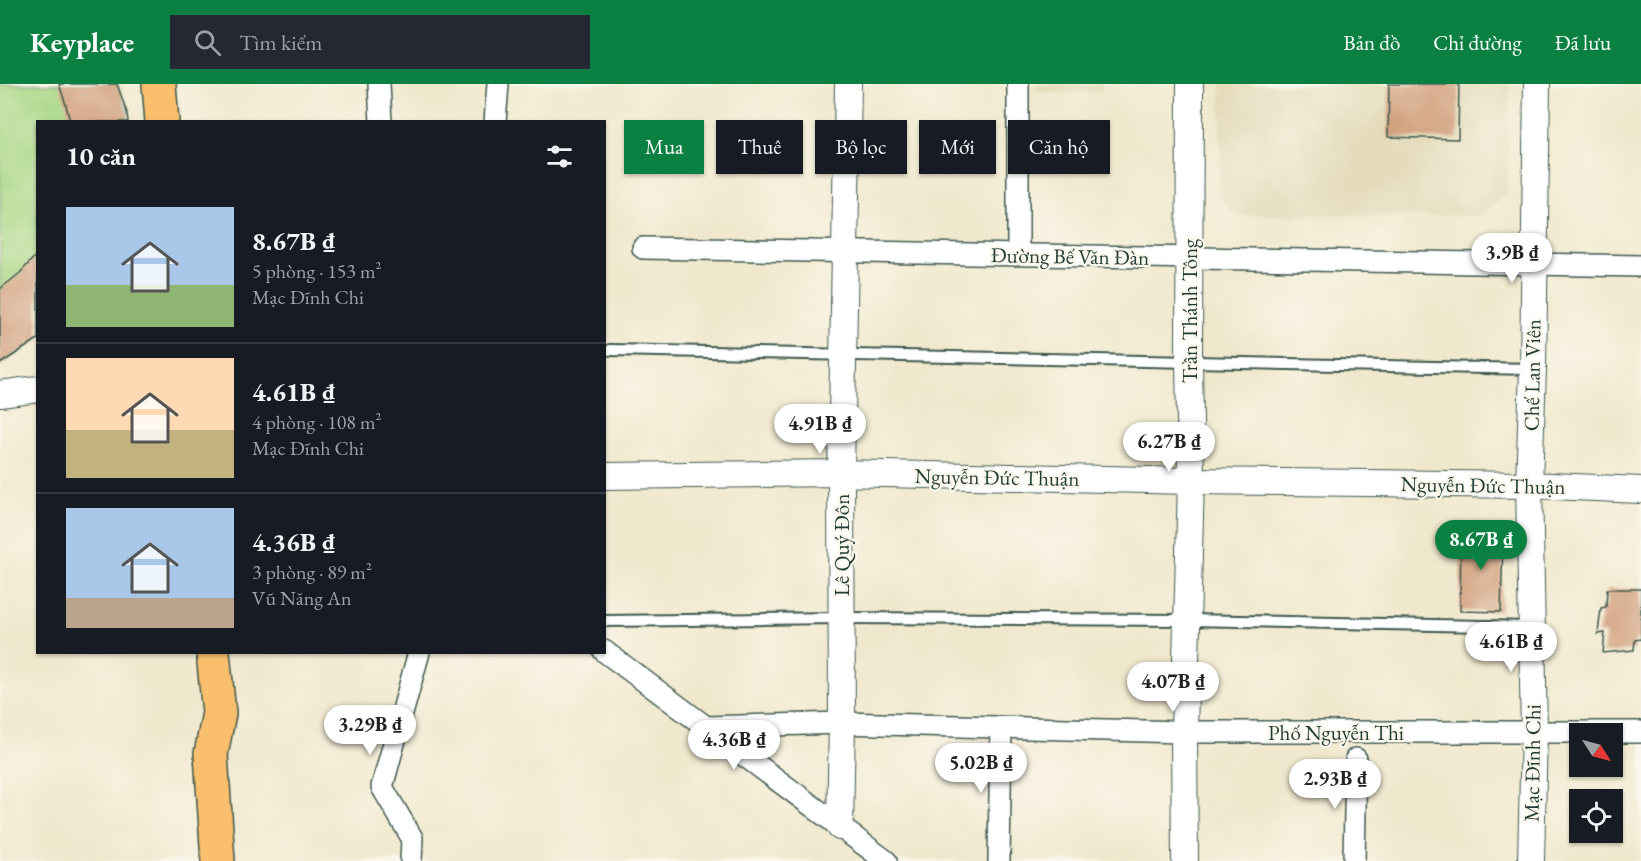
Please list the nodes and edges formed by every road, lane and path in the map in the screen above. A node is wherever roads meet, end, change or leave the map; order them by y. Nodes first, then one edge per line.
1 (159, 84) edge
2 (379, 84) edge
3 (498, 84) edge
4 (848, 84) edge
5 (1018, 84) edge
6 (1190, 84) edge
7 (1537, 84) edge
8 (162, 120) edge
9 (381, 120) edge
10 (495, 120) edge
11 (643, 248) dead end
12 (846, 252) junction
13 (1018, 255) junction
14 (1189, 258) junction
15 (1534, 264) junction
16 (1641, 266) edge
17 (610, 350) dead end
18 (843, 354) junction
19 (1189, 362) junction
20 (1533, 369) junction
21 (36, 389) edge
22 (0, 394) edge
23 (841, 473) junction
24 (606, 476) edge
25 (1191, 481) junction
26 (1529, 485) junction
27 (1641, 490) edge
28 (841, 618) junction
29 (1187, 620) junction
30 (606, 621) edge
31 (1532, 627) junction
32 (606, 652) edge
33 (213, 654) edge
34 (418, 654) edge
35 (219, 713) junction
36 (842, 723) junction
37 (706, 727) junction
38 (1001, 727) junction
39 (1184, 732) junction
40 (1534, 732) junction
41 (1641, 732) edge
42 (1356, 759) dead end
43 (840, 827) junction
44 (219, 861) edge
45 (241, 861) edge
46 (411, 861) edge
47 (886, 861) edge
48 (999, 861) edge
49 (1185, 861) edge
50 (1354, 861) edge
51 (1531, 861) edge

1 - 8 main road
2 - 9 street
3 - 10 street
4 - 12 street, Lê Quý Đôn
5 - 13 street
6 - 14 street, Trần Thánh Tông
7 - 15 street, Chế Lan Viên
11 - 12 street, Đường Bế Văn Đàn
12 - 13 street, Đường Bế Văn Đàn
12 - 18 street, Lê Quý Đôn
13 - 14 street, Đường Bế Văn Đàn
14 - 15 street, Đường Bế Văn Đàn
14 - 19 street, Trần Thánh Tông
15 - 16 street, Đường Bế Văn Đàn
15 - 20 street, Chế Lan Viên
17 - 18 lane
18 - 19 lane
18 - 23 street, Lê Quý Đôn
19 - 20 lane
19 - 25 street, Trần Thánh Tông
20 - 26 street, Chế Lan Viên
21 - 22 street
23 - 24 street, Nguyễn Đức Thuận
23 - 25 street, Nguyễn Đức Thuận
23 - 28 street, Lê Quý Đôn
25 - 26 street, Nguyễn Đức Thuận
25 - 29 street, Trần Thánh Tông
26 - 27 street, Nguyễn Đức Thuận
26 - 31 street, Mạc Đĩnh Chi
28 - 29 lane
28 - 30 lane
28 - 36 street, Lê Quý Đôn
29 - 31 lane
29 - 39 street, Trần Thánh Tông
31 - 40 street, Mạc Đĩnh Chi
32 - 37 street
33 - 35 main road
34 - 46 street
35 - 44 main road
35 - 45 main road
36 - 37 street, Phố Nguyễn Thi
36 - 38 street, Phố Nguyễn Thi
36 - 43 street, Lê Quý Đôn
37 - 43 street
38 - 39 street, Phố Nguyễn Thi
38 - 48 street
39 - 40 street, Phố Nguyễn Thi
39 - 49 street, Trần Thánh Tông
40 - 41 street, Phố Nguyễn Thi
40 - 51 street, Mạc Đĩnh Chi
42 - 50 street
43 - 47 street

